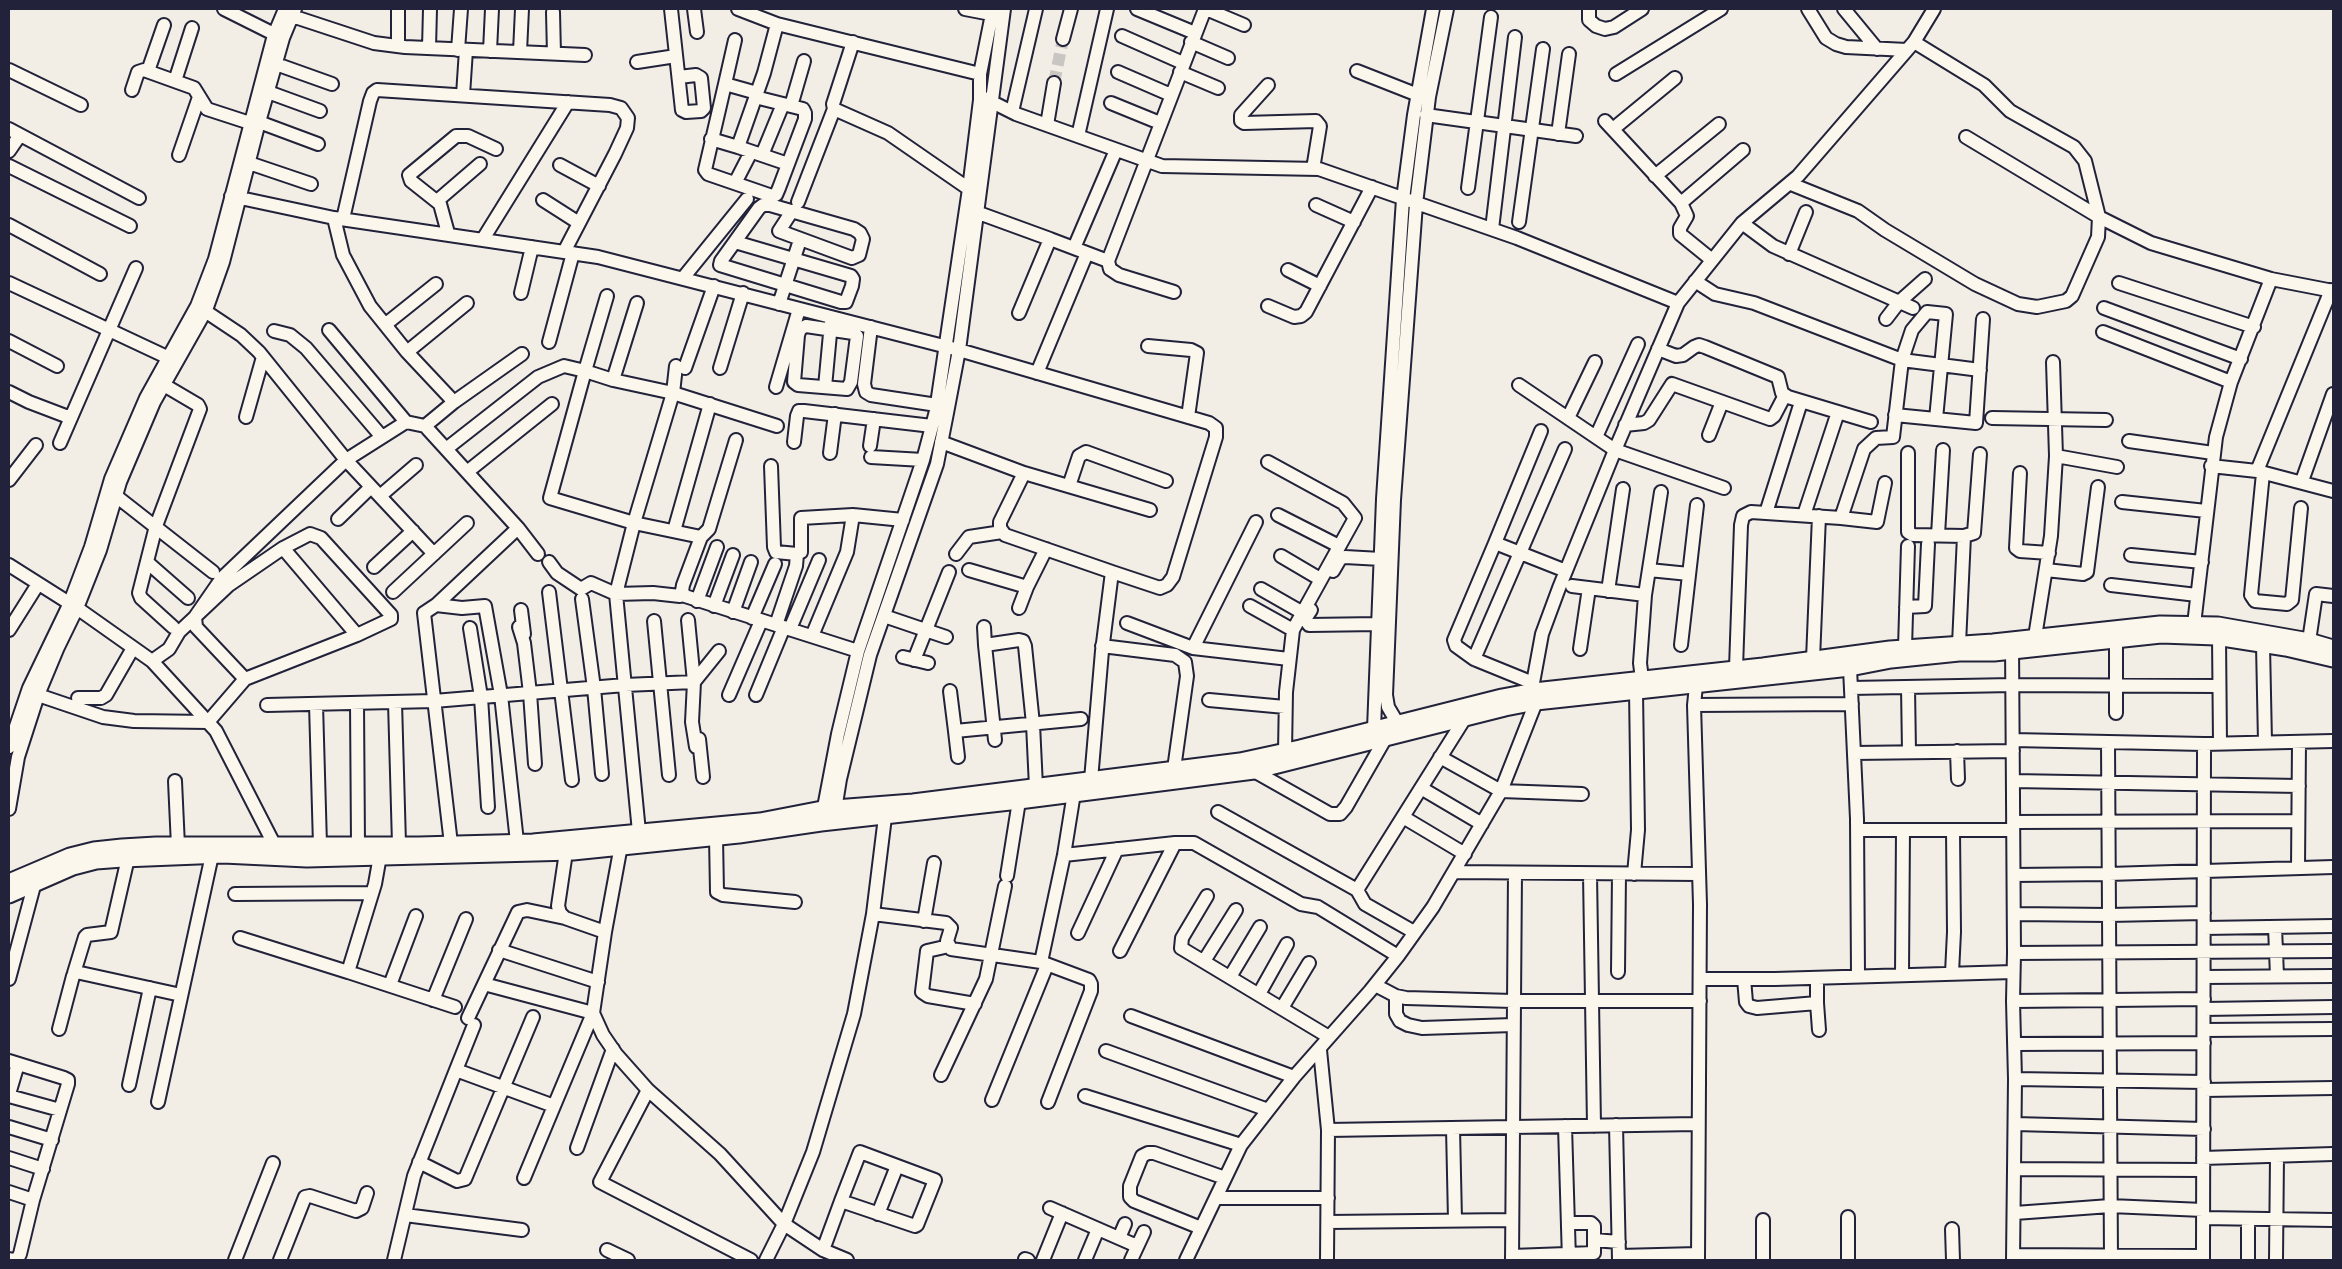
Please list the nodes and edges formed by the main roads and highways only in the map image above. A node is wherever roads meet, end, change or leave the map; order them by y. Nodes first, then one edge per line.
1 (2193, 630) junction
2 (2012, 645) junction
3 (2333, 648) edge
4 (2333, 660) edge
5 (1697, 678) junction
6 (1534, 692) junction
7 (1379, 734) junction
8 (828, 815) junction
9 (622, 840) junction
10 (9, 882) edge
11 (9, 895) edge

1 - 2 main road
1 - 2 main road
1 - 3 main road
1 - 4 main road
2 - 5 main road
2 - 5 main road
5 - 6 main road
6 - 7 main road
6 - 7 main road
7 - 8 main road
7 - 8 main road
8 - 9 main road
8 - 9 main road
9 - 10 main road
9 - 11 main road

